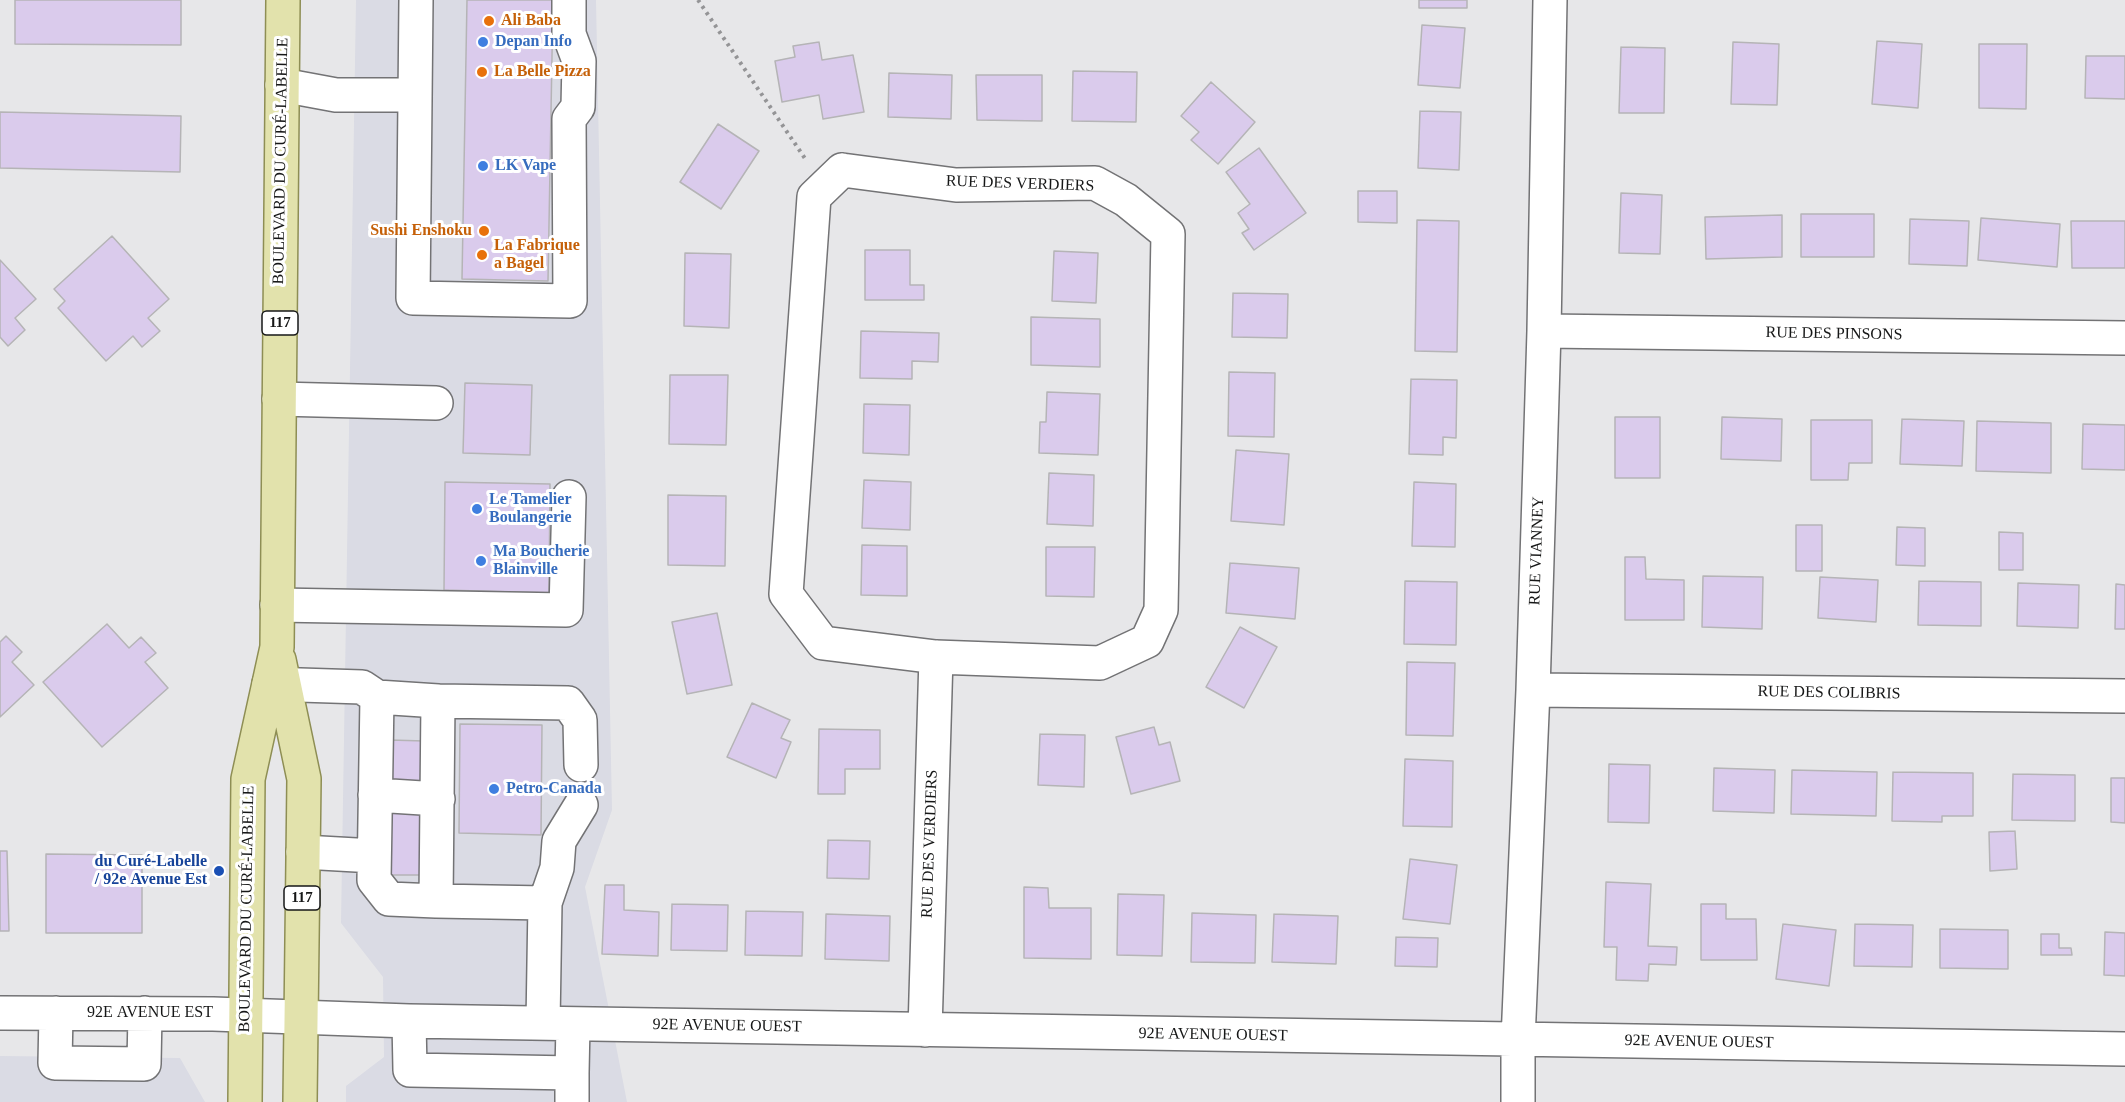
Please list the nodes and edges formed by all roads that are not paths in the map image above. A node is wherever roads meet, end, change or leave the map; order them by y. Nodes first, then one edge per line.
1 (283, 0) edge
2 (416, 0) edge
3 (569, 0) edge
4 (1550, 0) edge
5 (282, 85) junction
6 (415, 95) junction
7 (1544, 331) junction
8 (2125, 338) edge
9 (279, 399) junction
10 (436, 403) dead end
11 (569, 497) dead end
12 (277, 605) junction
13 (936, 657) junction
14 (276, 685) junction
15 (1533, 690) junction
16 (2125, 696) edge
17 (377, 698) junction
18 (438, 701) junction
19 (580, 765) dead end
20 (375, 795) junction
21 (438, 799) junction
22 (581, 805) dead end
23 (303, 852) junction
24 (374, 856) junction
25 (436, 901) junction
26 (545, 903) junction
27 (0, 1013) edge
28 (56, 1013) junction
29 (145, 1013) junction
30 (245, 1015) junction
31 (300, 1017) junction
32 (409, 1021) junction
33 (558, 1023) junction
34 (925, 1030) junction
35 (1518, 1040) junction
36 (2125, 1049) edge
37 (572, 1088) edge
38 (245, 1102) edge
39 (300, 1102) edge
40 (1518, 1102) edge

1 - 5 main road, BOULEVARD DU CURÉ-LABELLE / 117
2 - 6 street
3 - 6 street
4 - 7 street, RUE VIANNEY
5 - 6 street
5 - 9 main road, BOULEVARD DU CURÉ-LABELLE / 117
7 - 8 street, RUE DES PINSONS
7 - 15 street, RUE VIANNEY
9 - 10 street
9 - 12 main road, BOULEVARD DU CURÉ-LABELLE / 117
11 - 12 street
12 - 14 main road, BOULEVARD DU CURÉ-LABELLE / 117
13 - 13 street, RUE DES VERDIERS
13 - 34 street, RUE DES VERDIERS
14 - 17 street
14 - 23 main road, BOULEVARD DU CURÉ-LABELLE / 117
14 - 30 main road, BOULEVARD DU CURÉ-LABELLE / 117
15 - 16 street, RUE DES COLIBRIS
15 - 35 street, RUE VIANNEY
17 - 18 street
17 - 20 street
18 - 19 street
18 - 21 street
20 - 21 street
20 - 24 street
21 - 25 street
22 - 26 street
23 - 24 street
23 - 31 main road, BOULEVARD DU CURÉ-LABELLE / 117
24 - 25 street
25 - 26 street
26 - 33 street
27 - 28 street, 92E AVENUE EST
28 - 29 street, 92E AVENUE EST
28 - 29 street
29 - 30 street, 92E AVENUE EST
30 - 31 street, 92E AVENUE EST
30 - 38 main road, BOULEVARD DU CURÉ-LABELLE / 117
31 - 32 street, 92E AVENUE OUEST
31 - 39 main road, BOULEVARD DU CURÉ-LABELLE / 117
32 - 33 street, 92E AVENUE OUEST
32 - 37 street
33 - 34 street, 92E AVENUE OUEST
33 - 37 street
34 - 35 street, 92E AVENUE OUEST
35 - 36 street, 92E AVENUE OUEST
35 - 40 street, RUE VIANNEY

